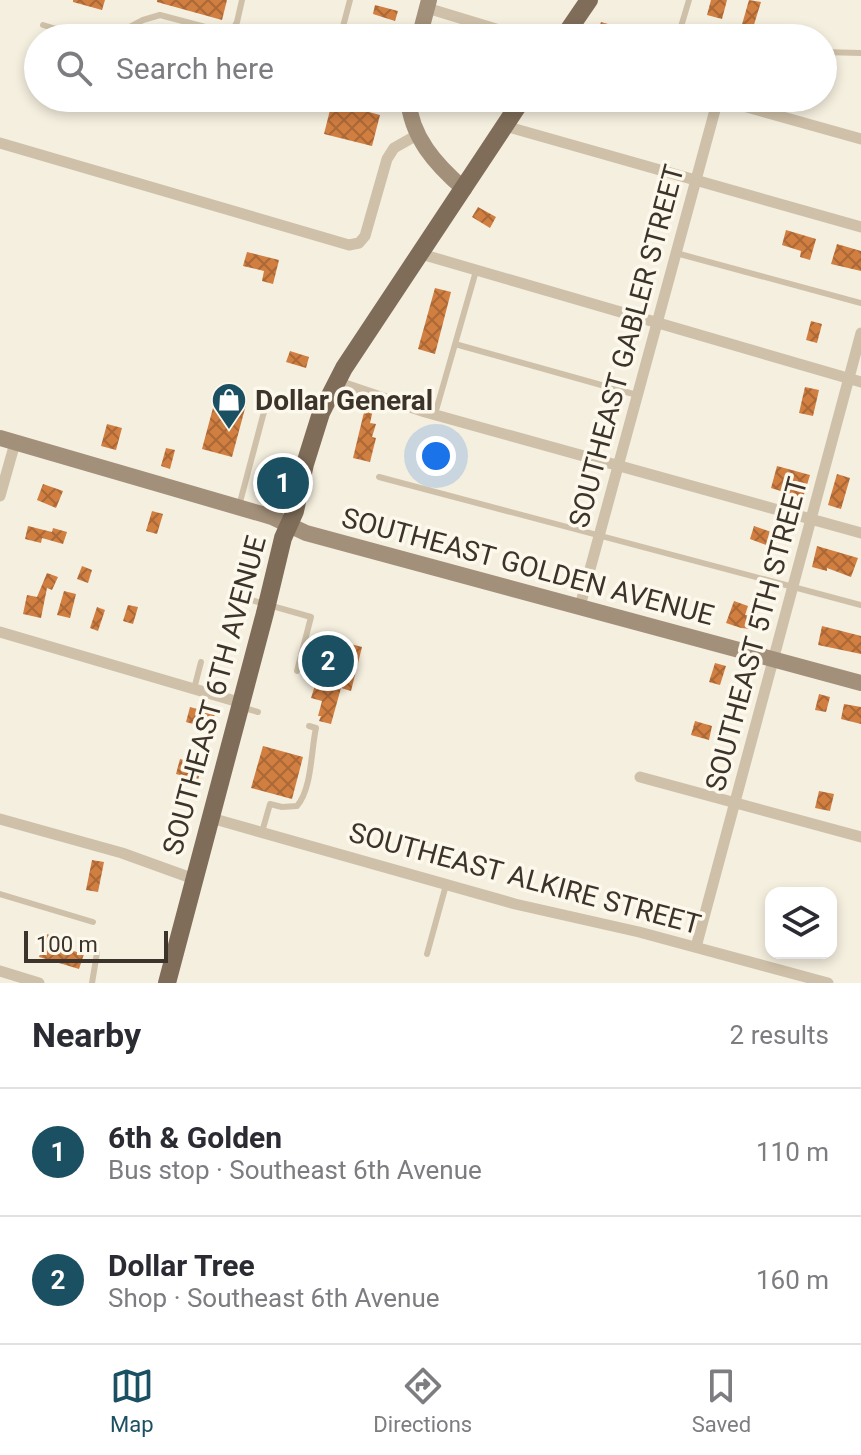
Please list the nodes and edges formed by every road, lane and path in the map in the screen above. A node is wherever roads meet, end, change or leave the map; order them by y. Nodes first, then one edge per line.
1 (242, 0) edge
2 (350, 0) edge
3 (589, 0) edge
4 (689, 0) edge
5 (428, 4) edge
6 (135, 24) edge
7 (194, 24) edge
8 (236, 24) edge
9 (344, 24) edge
10 (423, 24) edge
11 (486, 24) edge
12 (573, 24) edge
13 (682, 24) edge
14 (837, 52) edge
15 (861, 53) edge
16 (411, 112) edge
17 (514, 112) edge
18 (713, 112) edge
19 (766, 112) edge
20 (505, 126) junction
21 (417, 135) junction
22 (861, 139) edge
23 (0, 143) edge
24 (695, 180) junction
25 (464, 189) junction
26 (861, 227) edge
27 (676, 253) junction
28 (421, 254) junction
29 (476, 271) junction
30 (861, 303) edge
31 (657, 324) junction
32 (861, 333) edge
33 (455, 344) junction
34 (855, 380) edge
35 (336, 382) junction
36 (637, 395) junction
37 (265, 408) dead end
38 (435, 415) junction
39 (8, 440) edge
40 (617, 465) junction
41 (379, 477) dead end
42 (0, 496) edge
43 (239, 506) junction
44 (811, 519) junction
45 (289, 524) junction
46 (861, 533) edge
47 (599, 537) junction
48 (792, 586) junction
49 (237, 596) dead end
50 (267, 605) junction
51 (861, 605) edge
52 (580, 606) junction
53 (0, 632) edge
54 (774, 659) junction
55 (201, 662) dead end
56 (297, 671) dead end
57 (861, 683) edge
58 (193, 690) junction
59 (247, 707) junction
60 (309, 726) dead end
61 (640, 777) dead end
62 (736, 802) junction
63 (211, 818) junction
64 (0, 819) edge
65 (262, 832) junction
66 (861, 837) edge
67 (194, 879) junction
68 (446, 885) junction
69 (0, 894) edge
70 (93, 922) dead end
71 (696, 947) junction
72 (97, 953) dead end
73 (427, 954) dead end
74 (0, 971) edge
75 (39, 983) edge
76 (92, 983) edge
77 (167, 983) edge
78 (828, 983) edge

1 - 8 lane
2 - 9 lane
3 - 12 main road
4 - 13 lane
5 - 10 street
5 - 11 street
6 - 7 lane
14 - 15 lane
16 - 21 street
17 - 20 main road, SOUTHEAST 6TH AVENUE
18 - 24 street, SOUTHEAST GABLER STREET
19 - 22 street
20 - 24 street
20 - 25 main road, SOUTHEAST 6TH AVENUE
21 - 23 street
21 - 25 street
24 - 26 street
24 - 27 street, SOUTHEAST GABLER STREET
25 - 28 main road, SOUTHEAST 6TH AVENUE
27 - 30 lane
27 - 31 street, SOUTHEAST GABLER STREET
28 - 29 street
28 - 35 main road, SOUTHEAST 6TH AVENUE
29 - 31 street
29 - 33 lane
31 - 34 street
31 - 36 street, SOUTHEAST GABLER STREET
32 - 34 street, SOUTHEAST 5TH STREET
33 - 36 lane
33 - 38 lane
34 - 44 street, SOUTHEAST 5TH STREET
35 - 38 street
35 - 45 main road, SOUTHEAST 6TH AVENUE
36 - 40 street, SOUTHEAST GABLER STREET
37 - 43 lane
38 - 40 street
39 - 42 street
39 - 43 street, SOUTHEAST GOLDEN AVENUE
40 - 44 street
40 - 47 street, SOUTHEAST GABLER STREET
41 - 47 lane
43 - 45 street, SOUTHEAST GOLDEN AVENUE
44 - 46 street
44 - 48 street, SOUTHEAST 5TH STREET
45 - 50 main road, SOUTHEAST 6TH AVENUE
45 - 52 street, SOUTHEAST GOLDEN AVENUE
47 - 48 lane
47 - 52 street, SOUTHEAST GABLER STREET
48 - 51 lane
48 - 54 street, SOUTHEAST 5TH STREET
49 - 50 lane
50 - 56 lane
50 - 59 main road, SOUTHEAST 6TH AVENUE
52 - 54 street, SOUTHEAST GOLDEN AVENUE
53 - 58 street
54 - 57 street, SOUTHEAST GOLDEN AVENUE
54 - 62 street, SOUTHEAST 5TH STREET
55 - 58 lane
58 - 59 street
59 - 63 main road, SOUTHEAST 6TH AVENUE
60 - 65 lane
61 - 62 street
62 - 66 street
62 - 71 street, SOUTHEAST 5TH STREET
63 - 65 street, SOUTHEAST ALKIRE STREET
63 - 67 main road, SOUTHEAST 6TH AVENUE
64 - 67 street
65 - 68 street, SOUTHEAST ALKIRE STREET
67 - 77 main road, SOUTHEAST 6TH AVENUE
68 - 71 street, SOUTHEAST ALKIRE STREET
68 - 73 lane
69 - 70 lane
71 - 78 street, SOUTHEAST ALKIRE STREET
72 - 76 lane
74 - 75 street

